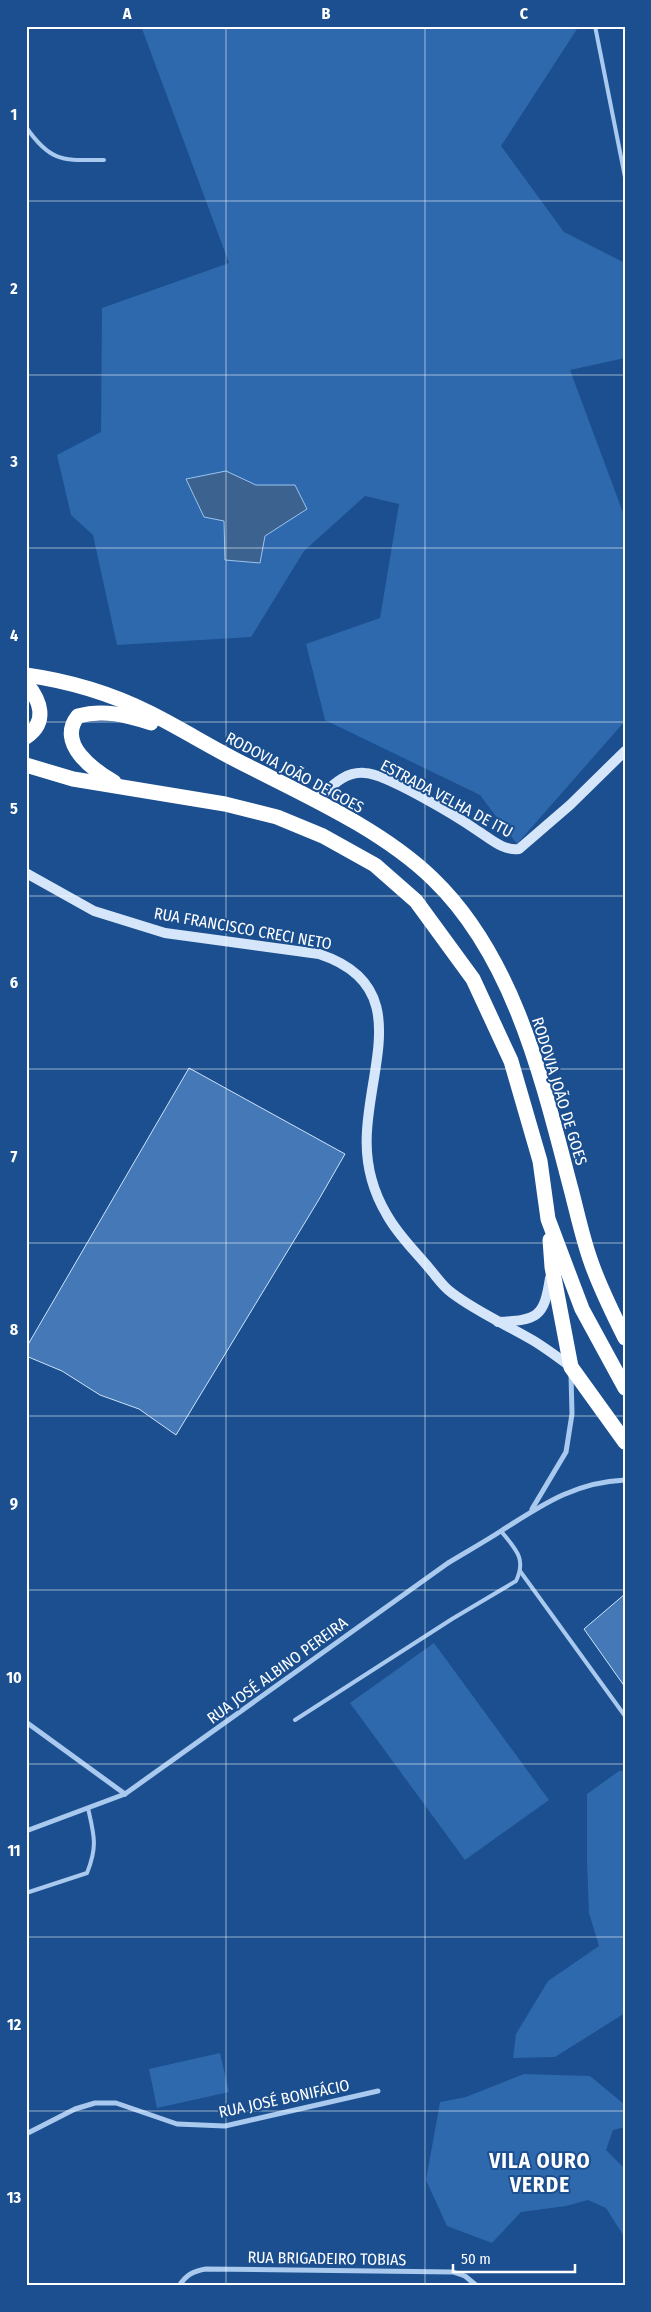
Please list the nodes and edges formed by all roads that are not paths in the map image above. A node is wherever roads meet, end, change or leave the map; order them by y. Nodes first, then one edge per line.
1 (595, 26) edge
2 (26, 127) edge
3 (104, 160) dead end
4 (625, 177) edge
5 (26, 675) edge
6 (26, 683) edge
7 (186, 734) junction
8 (26, 737) edge
9 (625, 751) edge
10 (26, 765) edge
11 (122, 787) junction
12 (316, 800) junction
13 (26, 873) edge
14 (548, 1219) junction
15 (552, 1267) junction
16 (498, 1322) junction
17 (625, 1338) edge
18 (571, 1367) junction
19 (625, 1388) edge
20 (625, 1442) edge
21 (625, 1480) edge
22 (532, 1510) junction
23 (501, 1531) junction
24 (520, 1571) junction
25 (625, 1716) edge
26 (295, 1720) dead end
27 (26, 1722) edge
28 (125, 1794) junction
29 (88, 1808) junction
30 (26, 1831) edge
31 (26, 1893) edge
32 (378, 2090) dead end
33 (26, 2134) edge
34 (179, 2286) edge
35 (477, 2286) edge

1 - 4 lane
2 - 3 lane
5 - 7 highway, RODOVIA JOÃO DE GOES
6 - 8 highway
7 - 11 highway
7 - 12 highway, RODOVIA JOÃO DE GOES
9 - 12 main road, ESTRADA VELHA DE ITU
10 - 11 highway
11 - 14 highway
12 - 17 highway, RODOVIA JOÃO DE GOES
13 - 16 main road, RUA FRANCISCO CRECI NETO
14 - 15 highway
14 - 19 highway
15 - 16 main road
15 - 18 highway
16 - 18 main road, RUA FRANCISCO CRECI NETO
18 - 20 highway
18 - 22 street, RUA JOSÉ ALBINO PEREIRA
21 - 22 street, RUA JOSÉ ALBINO PEREIRA
22 - 23 street, RUA JOSÉ ALBINO PEREIRA
23 - 24 lane
23 - 28 street, RUA JOSÉ ALBINO PEREIRA
24 - 25 lane
24 - 26 lane
27 - 28 street
28 - 29 street, RUA JOSÉ ALBINO PEREIRA
29 - 30 street, RUA JOSÉ ALBINO PEREIRA
29 - 31 lane
32 - 33 street, RUA JOSÉ BONIFÁCIO
34 - 35 street, RUA BRIGADEIRO TOBIAS

